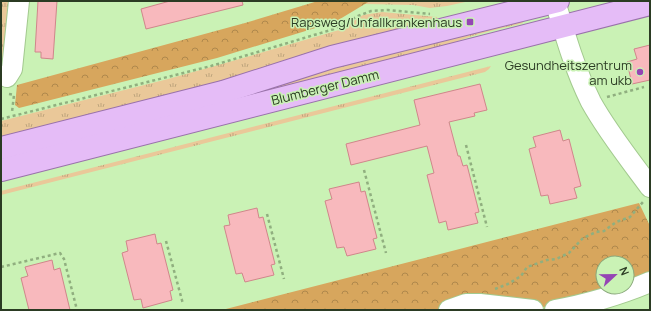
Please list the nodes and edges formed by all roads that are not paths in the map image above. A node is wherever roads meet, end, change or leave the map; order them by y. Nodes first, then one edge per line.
1 (19, 1) edge
2 (556, 1) edge
3 (650, 4) edge
4 (563, 26) junction
5 (7, 77) dead end
6 (1, 148) edge
7 (1, 170) edge
8 (646, 195) edge
9 (650, 282) edge
10 (449, 310) edge
11 (533, 310) edge
12 (555, 310) edge

1 - 5 street
2 - 4 street
2 - 6 main road, Blumberger Damm
3 - 4 main road, Blumberger Damm
4 - 7 main road, Blumberger Damm
4 - 8 street
9 - 12 street
10 - 11 street

